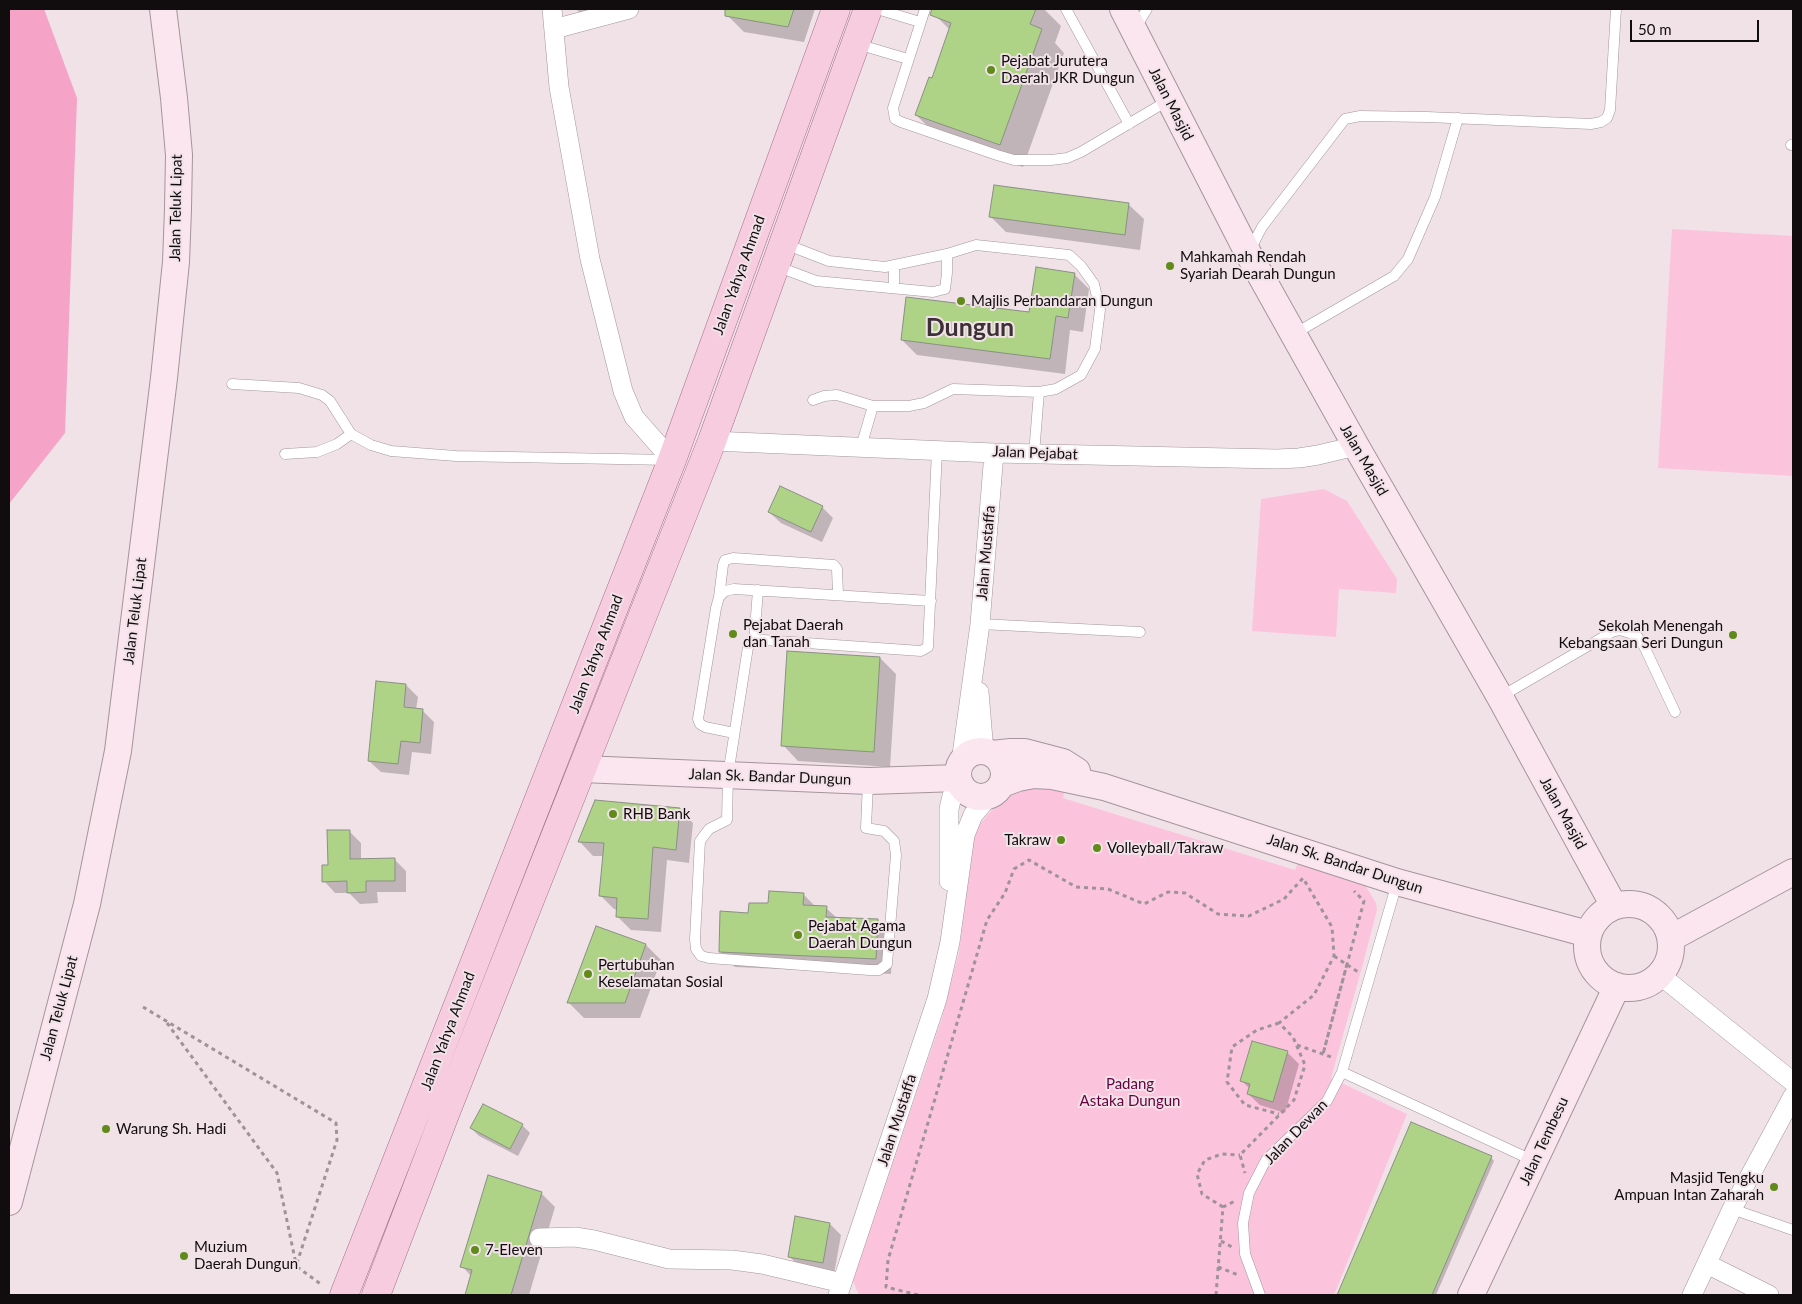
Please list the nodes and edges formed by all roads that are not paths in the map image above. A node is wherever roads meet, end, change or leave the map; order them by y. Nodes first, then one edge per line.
1 (164, 9) edge
2 (552, 9) edge
3 (629, 9) edge
4 (836, 9) edge
5 (868, 9) edge
6 (877, 9) edge
7 (924, 9) edge
8 (1066, 9) edge
9 (1616, 9) edge
10 (1135, 16) edge
11 (920, 22) junction
12 (554, 29) junction
13 (856, 44) junction
14 (908, 60) junction
15 (1169, 100) junction
16 (1458, 118) junction
17 (1129, 124) junction
18 (1248, 253) junction
19 (947, 254) junction
20 (780, 255) junction
21 (894, 265) junction
22 (894, 288) junction
23 (1294, 334) junction
24 (232, 384) dead end
25 (1039, 392) junction
26 (813, 400) dead end
27 (873, 406) junction
28 (351, 434) junction
29 (712, 441) junction
30 (1356, 446) junction
31 (861, 447) junction
32 (937, 450) junction
33 (994, 452) junction
34 (285, 454) dead end
35 (1034, 454) junction
36 (672, 460) junction
37 (758, 590) junction
38 (838, 594) junction
39 (719, 597) junction
40 (931, 601) junction
41 (980, 624) junction
42 (1140, 632) dead end
43 (754, 642) junction
44 (1500, 697) junction
45 (1674, 712) dead end
46 (734, 733) junction
47 (971, 766) junction
48 (582, 769) junction
49 (728, 775) junction
50 (868, 781) junction
51 (1104, 787) junction
52 (996, 790) junction
53 (1793, 872) edge
54 (1398, 882) junction
55 (1614, 906) junction
56 (1588, 934) junction
57 (1671, 938) junction
58 (950, 942) junction
59 (1660, 975) junction
60 (1617, 986) junction
61 (1342, 1072) junction
62 (1793, 1082) edge
63 (1793, 1096) edge
64 (1535, 1161) junction
65 (9, 1202) edge
66 (1732, 1209) junction
67 (1793, 1230) edge
68 (539, 1238) dead end
69 (1707, 1264) junction
70 (383, 1287) edge
71 (840, 1289) edge
72 (333, 1290) edge
73 (1260, 1295) edge
74 (1472, 1295) edge
75 (1692, 1295) edge
76 (1769, 1295) edge

1 - 65 street, Jalan Teluk Lipat
2 - 12 street
3 - 12 street
4 - 36 main road, Jalan Yahya Ahmad
5 - 13 main road, Jalan Yahya Ahmad
6 - 11 lane
7 - 11 lane
8 - 17 lane
9 - 16 lane
10 - 15 street, Jalan Masjid
11 - 14 lane
12 - 36 street
13 - 14 lane
13 - 20 main road, Jalan Yahya Ahmad
14 - 17 lane
15 - 17 lane
15 - 18 street, Jalan Masjid
16 - 18 lane
16 - 23 lane
18 - 23 street, Jalan Masjid
19 - 21 lane
19 - 22 lane
19 - 25 lane
20 - 21 lane
20 - 22 lane
20 - 29 main road, Jalan Yahya Ahmad
21 - 22 lane
23 - 30 street, Jalan Masjid
24 - 28 lane
25 - 27 lane
25 - 35 lane
26 - 27 lane
27 - 31 lane
28 - 34 lane
28 - 36 lane
29 - 31 street, Jalan Pejabat
29 - 48 main road, Jalan Yahya Ahmad
30 - 35 street, Jalan Pejabat
30 - 44 street, Jalan Masjid
31 - 32 street, Jalan Pejabat
32 - 33 street, Jalan Pejabat
32 - 40 lane
33 - 35 street, Jalan Pejabat
33 - 41 street, Jalan Mustaffa
36 - 72 main road, Jalan Yahya Ahmad
37 - 38 lane
37 - 39 lane
37 - 43 lane
38 - 39 lane
38 - 40 lane
39 - 46 lane
40 - 43 lane
41 - 42 lane
41 - 47 street, Jalan Mustaffa
43 - 46 lane
44 - 45 lane
44 - 55 street, Jalan Masjid
46 - 49 lane
47 - 50 street, Jalan Sk. Bandar Dungun
47 - 51 street, Jalan Sk. Bandar Dungun
47 - 52 street
47 - 52 street
47 - 58 street, Jalan Mustaffa
48 - 49 street, Jalan Sk. Bandar Dungun
48 - 70 main road, Jalan Yahya Ahmad
49 - 50 street, Jalan Sk. Bandar Dungun
49 - 50 lane
51 - 52 street, Jalan Sk. Bandar Dungun
51 - 54 street, Jalan Sk. Bandar Dungun
52 - 58 street, Jalan Mustaffa
53 - 57 street
54 - 56 street, Jalan Sk. Bandar Dungun
54 - 61 lane, Jalan Dewan
55 - 56 street
55 - 57 street
56 - 60 street
57 - 59 street
58 - 71 street, Jalan Mustaffa
59 - 60 street
59 - 62 street
60 - 64 street, Jalan Tembesu
61 - 64 lane
61 - 73 lane, Jalan Dewan
63 - 66 street
64 - 74 street, Jalan Tembesu
66 - 67 lane
66 - 69 street
68 - 71 street
69 - 75 street
69 - 76 street

